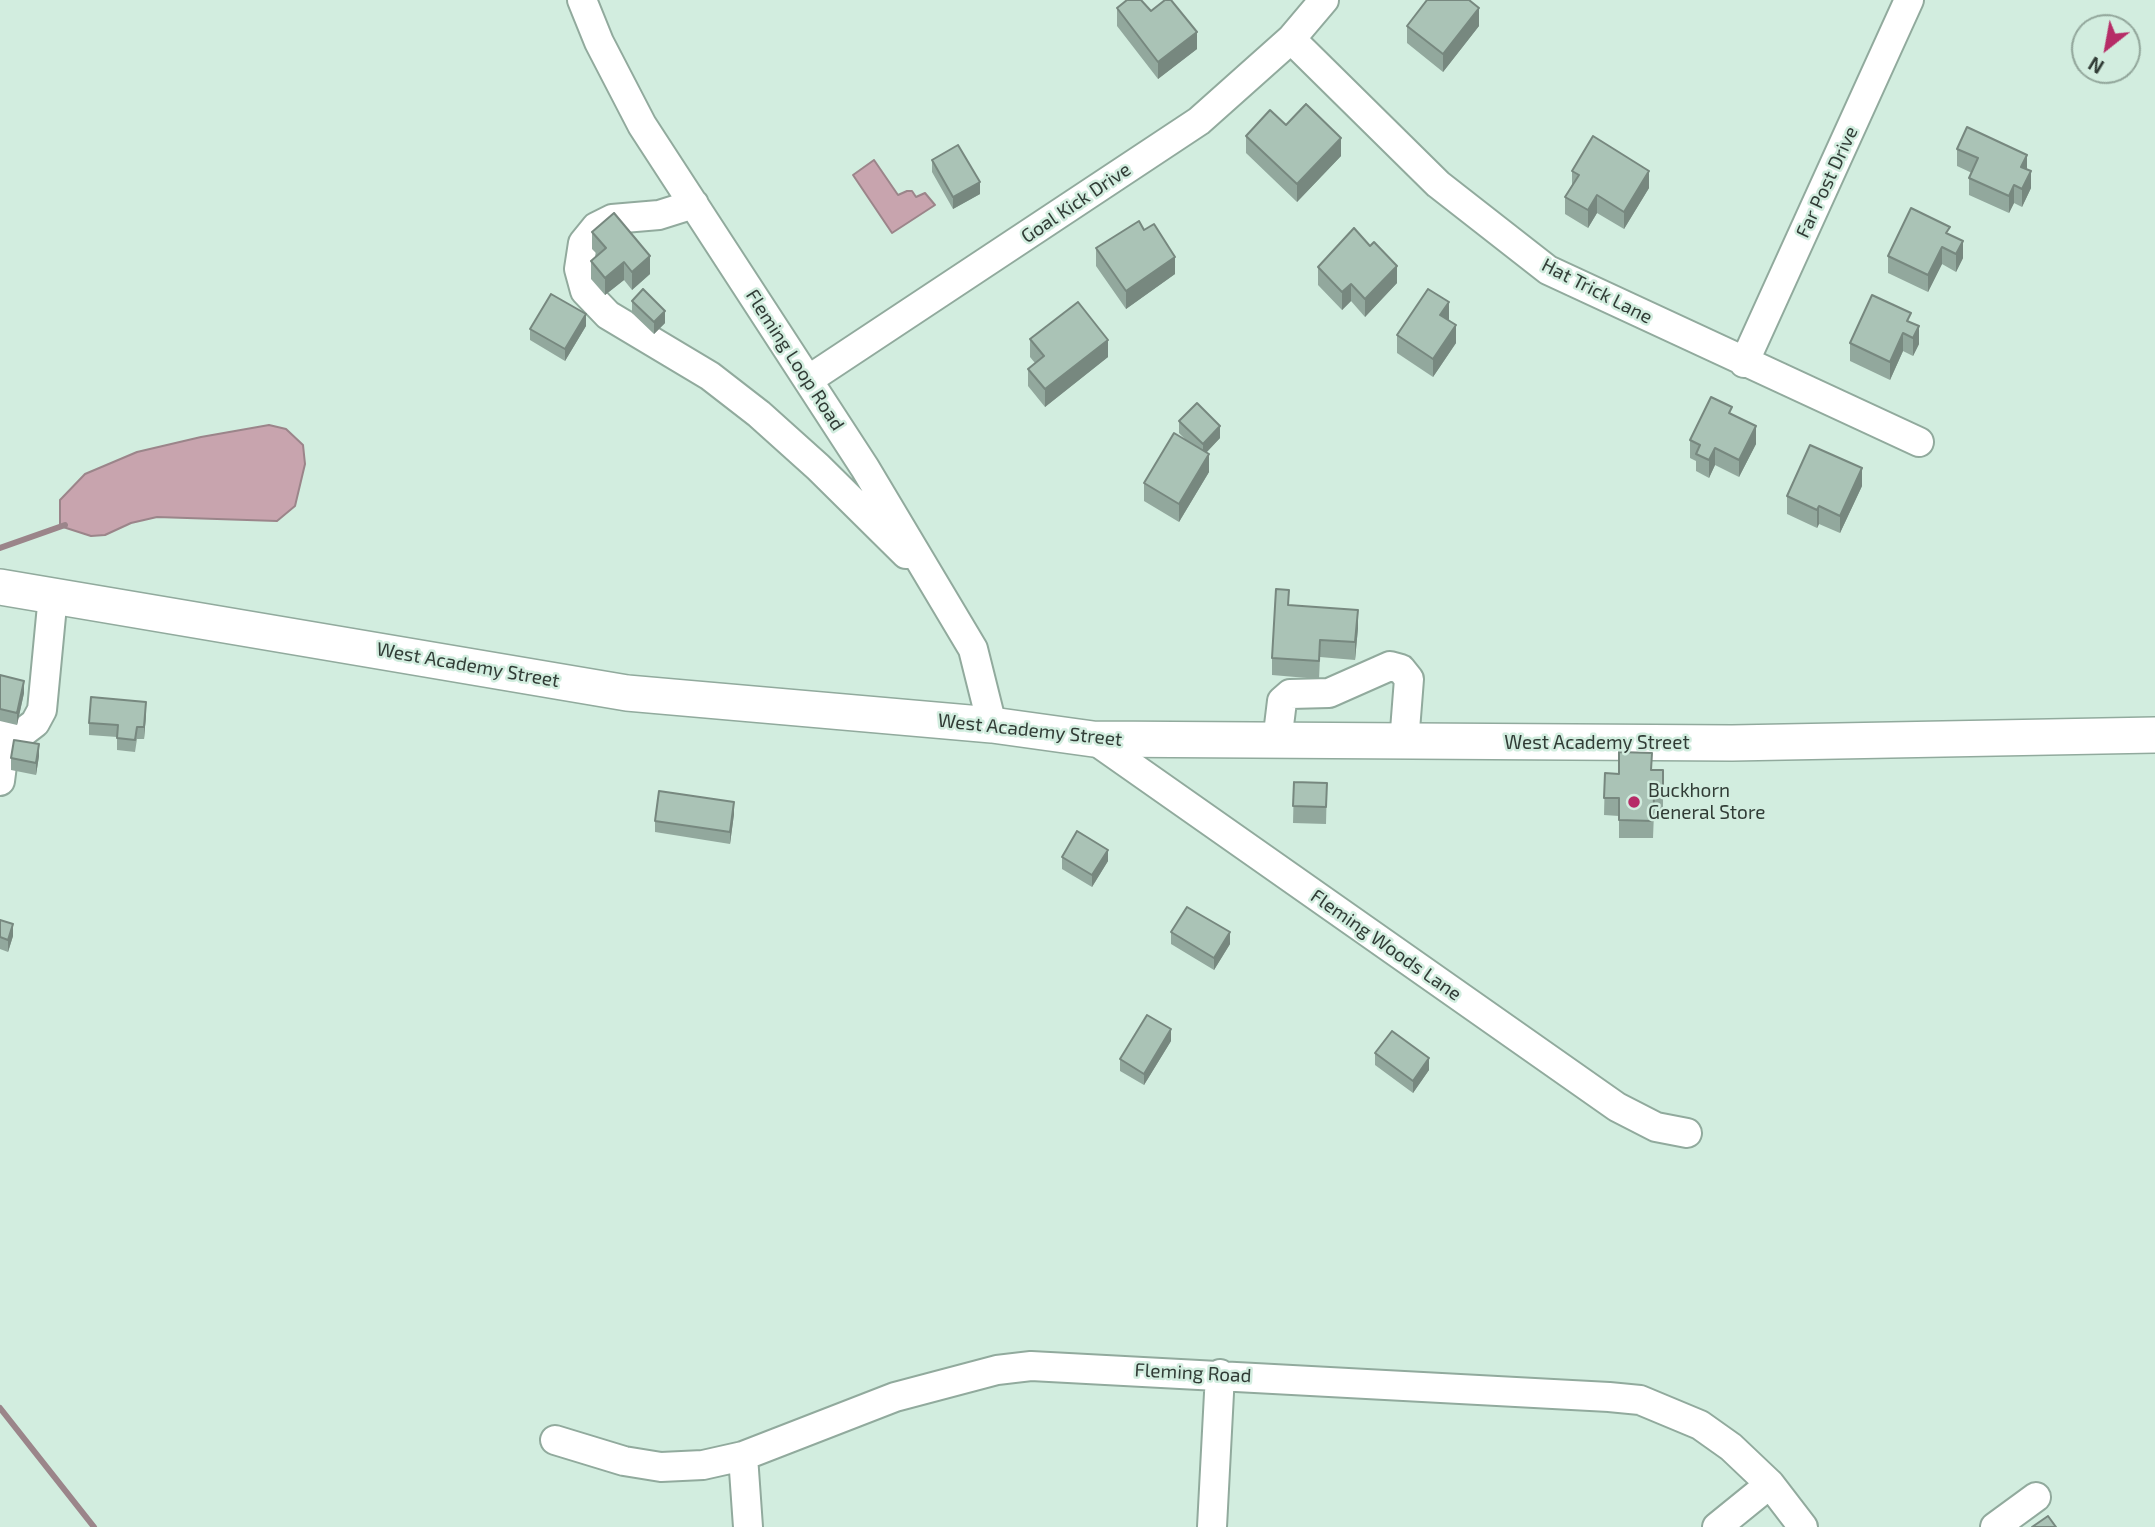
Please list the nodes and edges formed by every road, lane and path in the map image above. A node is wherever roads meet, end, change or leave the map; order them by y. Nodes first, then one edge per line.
1 (582, 0) edge
2 (1324, 0) edge
3 (1909, 0) edge
4 (1291, 39) junction
5 (694, 204) junction
6 (1744, 363) junction
7 (808, 380) junction
8 (1919, 442) dead end
9 (931, 578) junction
10 (0, 587) edge
11 (53, 595) junction
12 (992, 725) junction
13 (3, 733) edge
14 (2155, 735) edge
15 (1093, 739) junction
16 (1277, 742) junction
17 (1404, 743) junction
18 (0, 781) edge
19 (1687, 1133) dead end
20 (1220, 1374) junction
21 (555, 1440) dead end
22 (743, 1457) junction
23 (1770, 1484) junction
24 (2036, 1497) dead end
25 (748, 1527) edge
26 (1212, 1527) edge
27 (1717, 1527) edge
28 (1803, 1527) edge
29 (1995, 1527) edge

1 - 5 street, Fleming Loop Road
2 - 4 street, Goal Kick Drive
3 - 6 street, Far Post Drive
4 - 6 street, Hat Trick Lane
4 - 7 street, Goal Kick Drive
5 - 7 street, Fleming Loop Road
5 - 9 street
6 - 8 street, Hat Trick Lane
7 - 9 street, Fleming Loop Road
9 - 12 street, Fleming Loop Road
10 - 11 main road, West Academy Street
11 - 12 main road, West Academy Street
11 - 13 street
12 - 15 main road, West Academy Street
13 - 18 street
14 - 17 main road, West Academy Street
15 - 16 main road, West Academy Street
15 - 19 street, Fleming Woods Lane
16 - 17 main road, West Academy Street
16 - 17 street
20 - 22 street, Fleming Road
20 - 23 street, Fleming Road
20 - 26 street
21 - 22 street, Fleming Road
22 - 25 street
23 - 27 street
23 - 28 street, Fleming Road
24 - 29 street

